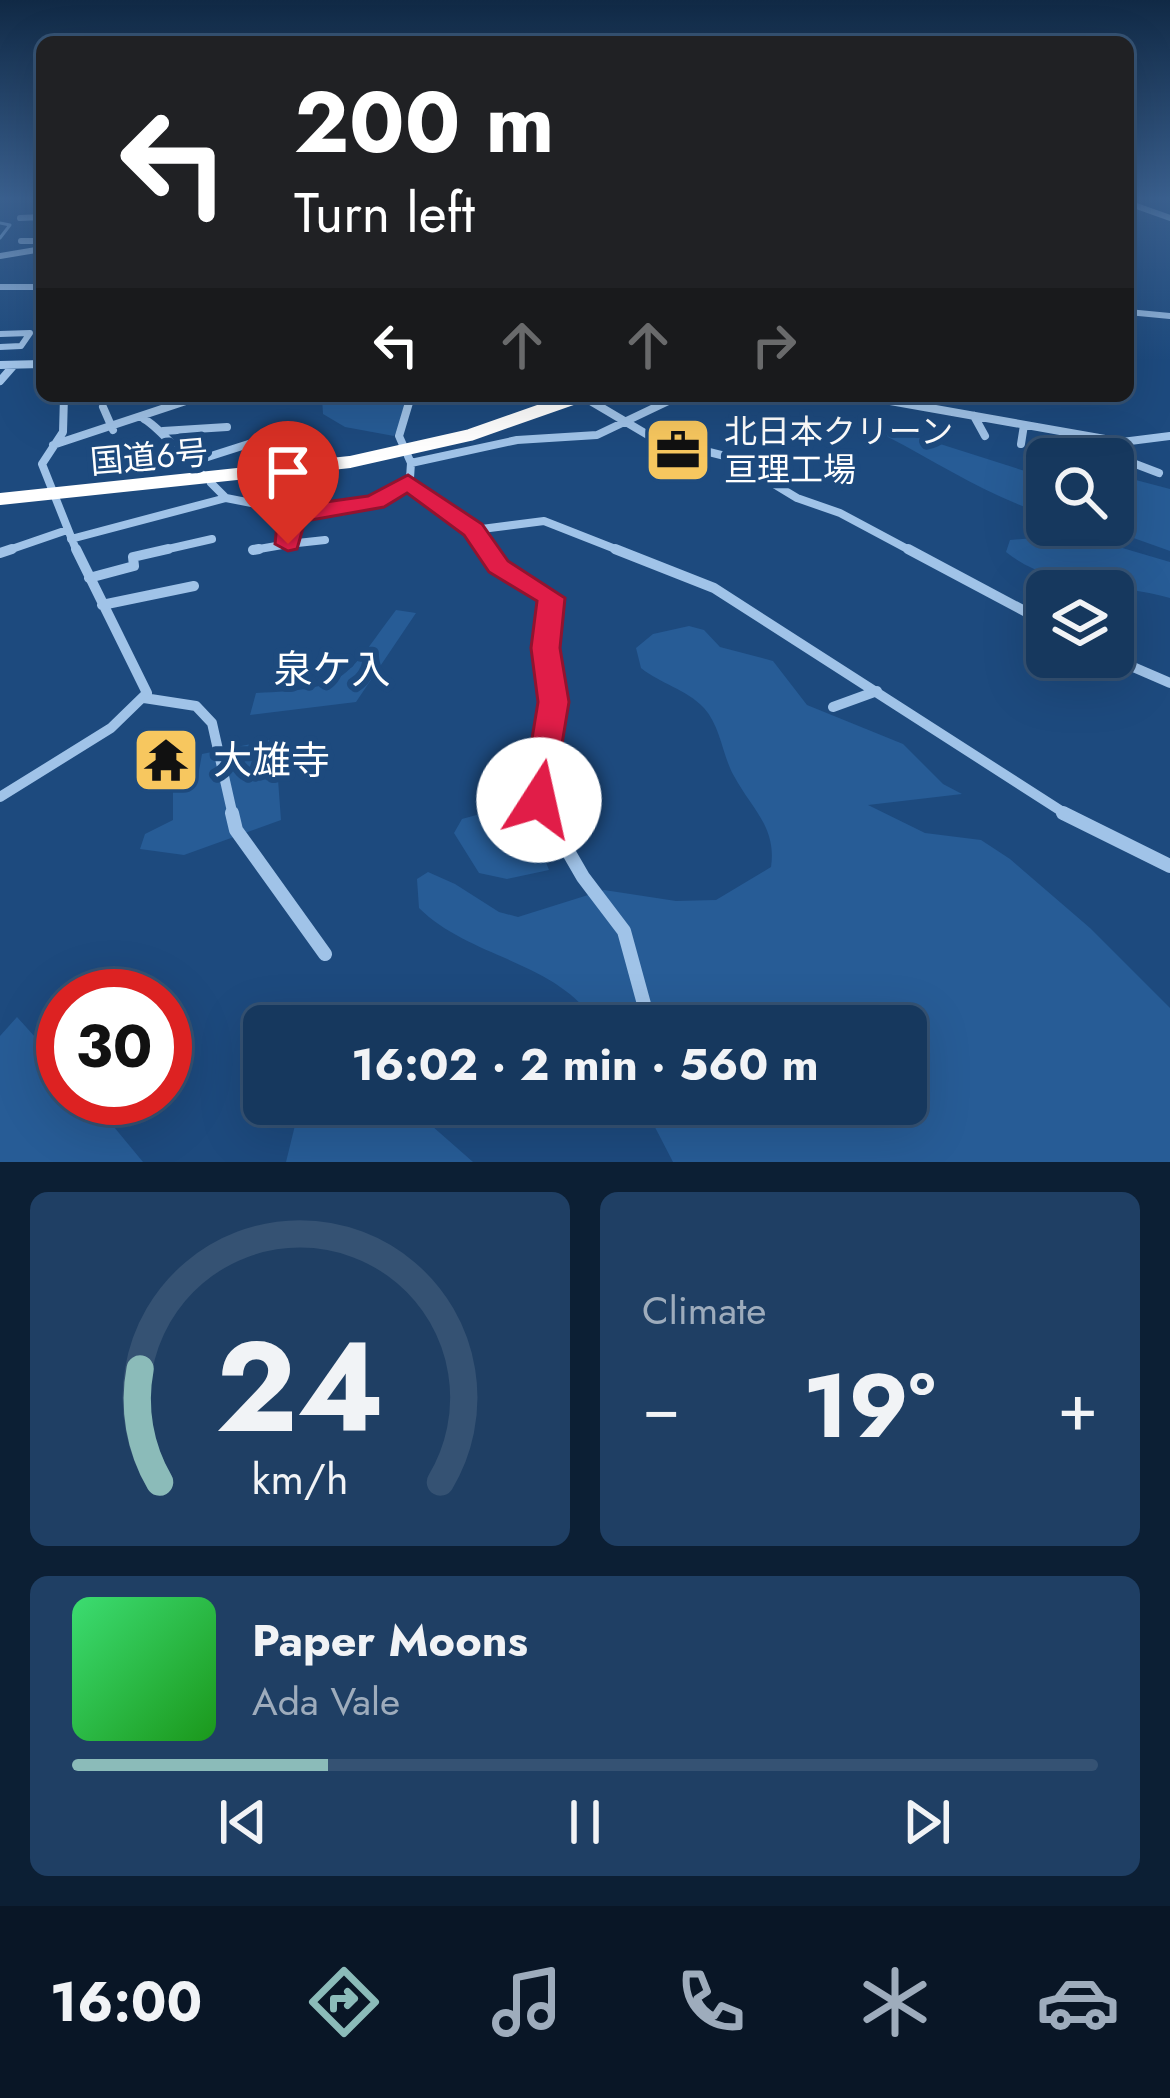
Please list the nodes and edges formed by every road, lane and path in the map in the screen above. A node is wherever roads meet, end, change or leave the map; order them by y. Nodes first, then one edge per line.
1 (36, 286) edge
2 (0, 287) edge
3 (1134, 312) edge
4 (1170, 316) edge
5 (0, 334) edge
6 (0, 347) edge
7 (36, 364) edge
8 (0, 365) edge
9 (14, 365) junction
10 (0, 381) edge
11 (64, 402) edge
12 (173, 402) edge
13 (184, 402) edge
14 (409, 402) edge
15 (565, 402) edge
16 (594, 402) edge
17 (665, 402) edge
18 (896, 402) edge
19 (175, 405) junction
20 (103, 407) dead end
21 (974, 416) junction
22 (627, 418) junction
23 (144, 419) junction
24 (1024, 425) junction
25 (226, 427) dead end
26 (113, 430) junction
27 (163, 431) junction
28 (985, 436) dead end
29 (1170, 436) edge
30 (1094, 438) edge
31 (1134, 442) edge
32 (1021, 444) dead end
33 (52, 445) junction
34 (274, 450) dead end
35 (409, 457) junction
36 (189, 463) junction
37 (1134, 463) edge
38 (1159, 473) dead end
39 (408, 483) junction
40 (53, 495) junction
41 (226, 498) junction
42 (0, 502) edge
43 (298, 513) junction
44 (473, 530) junction
45 (69, 535) junction
46 (212, 539) dead end
47 (325, 540) dead end
48 (288, 544) junction
49 (253, 550) dead end
50 (0, 553) edge
51 (89, 578) junction
52 (194, 586) dead end
53 (102, 605) junction
54 (1026, 612) edge
55 (1134, 667) edge
56 (1170, 683) edge
57 (877, 692) junction
58 (144, 698) junction
59 (833, 707) dead end
60 (0, 796) edge
61 (1170, 866) edge
62 (325, 954) dead end
63 (644, 1005) edge

1 - 2 street
3 - 4 street
5 - 6 street
7 - 9 street
8 - 9 street
9 - 10 street
11 - 33 street
12 - 19 street
13 - 19 street
14 - 35 street
15 - 35 highway, 国道6号
16 - 22 street
17 - 22 street
18 - 21 street
19 - 23 street
20 - 26 street
21 - 24 street
21 - 28 street
22 - 35 street
22 - 54 street
23 - 26 street
23 - 27 street
24 - 30 street
24 - 32 street
25 - 27 street
26 - 33 street
27 - 36 street
29 - 31 street
33 - 40 street
34 - 36 street
35 - 39 street
35 - 40 highway, 国道6号
36 - 41 street
37 - 38 street
39 - 43 street
39 - 44 street
40 - 42 highway, 国道6号
40 - 45 street
41 - 43 street
41 - 45 street
43 - 48 street
44 - 57 street
44 - 63 street
45 - 50 street
45 - 51 street
46 - 51 street
47 - 48 street
48 - 49 street
51 - 53 street
52 - 53 street
53 - 58 street
55 - 56 street
57 - 59 street
57 - 61 street
58 - 60 street
58 - 62 street

